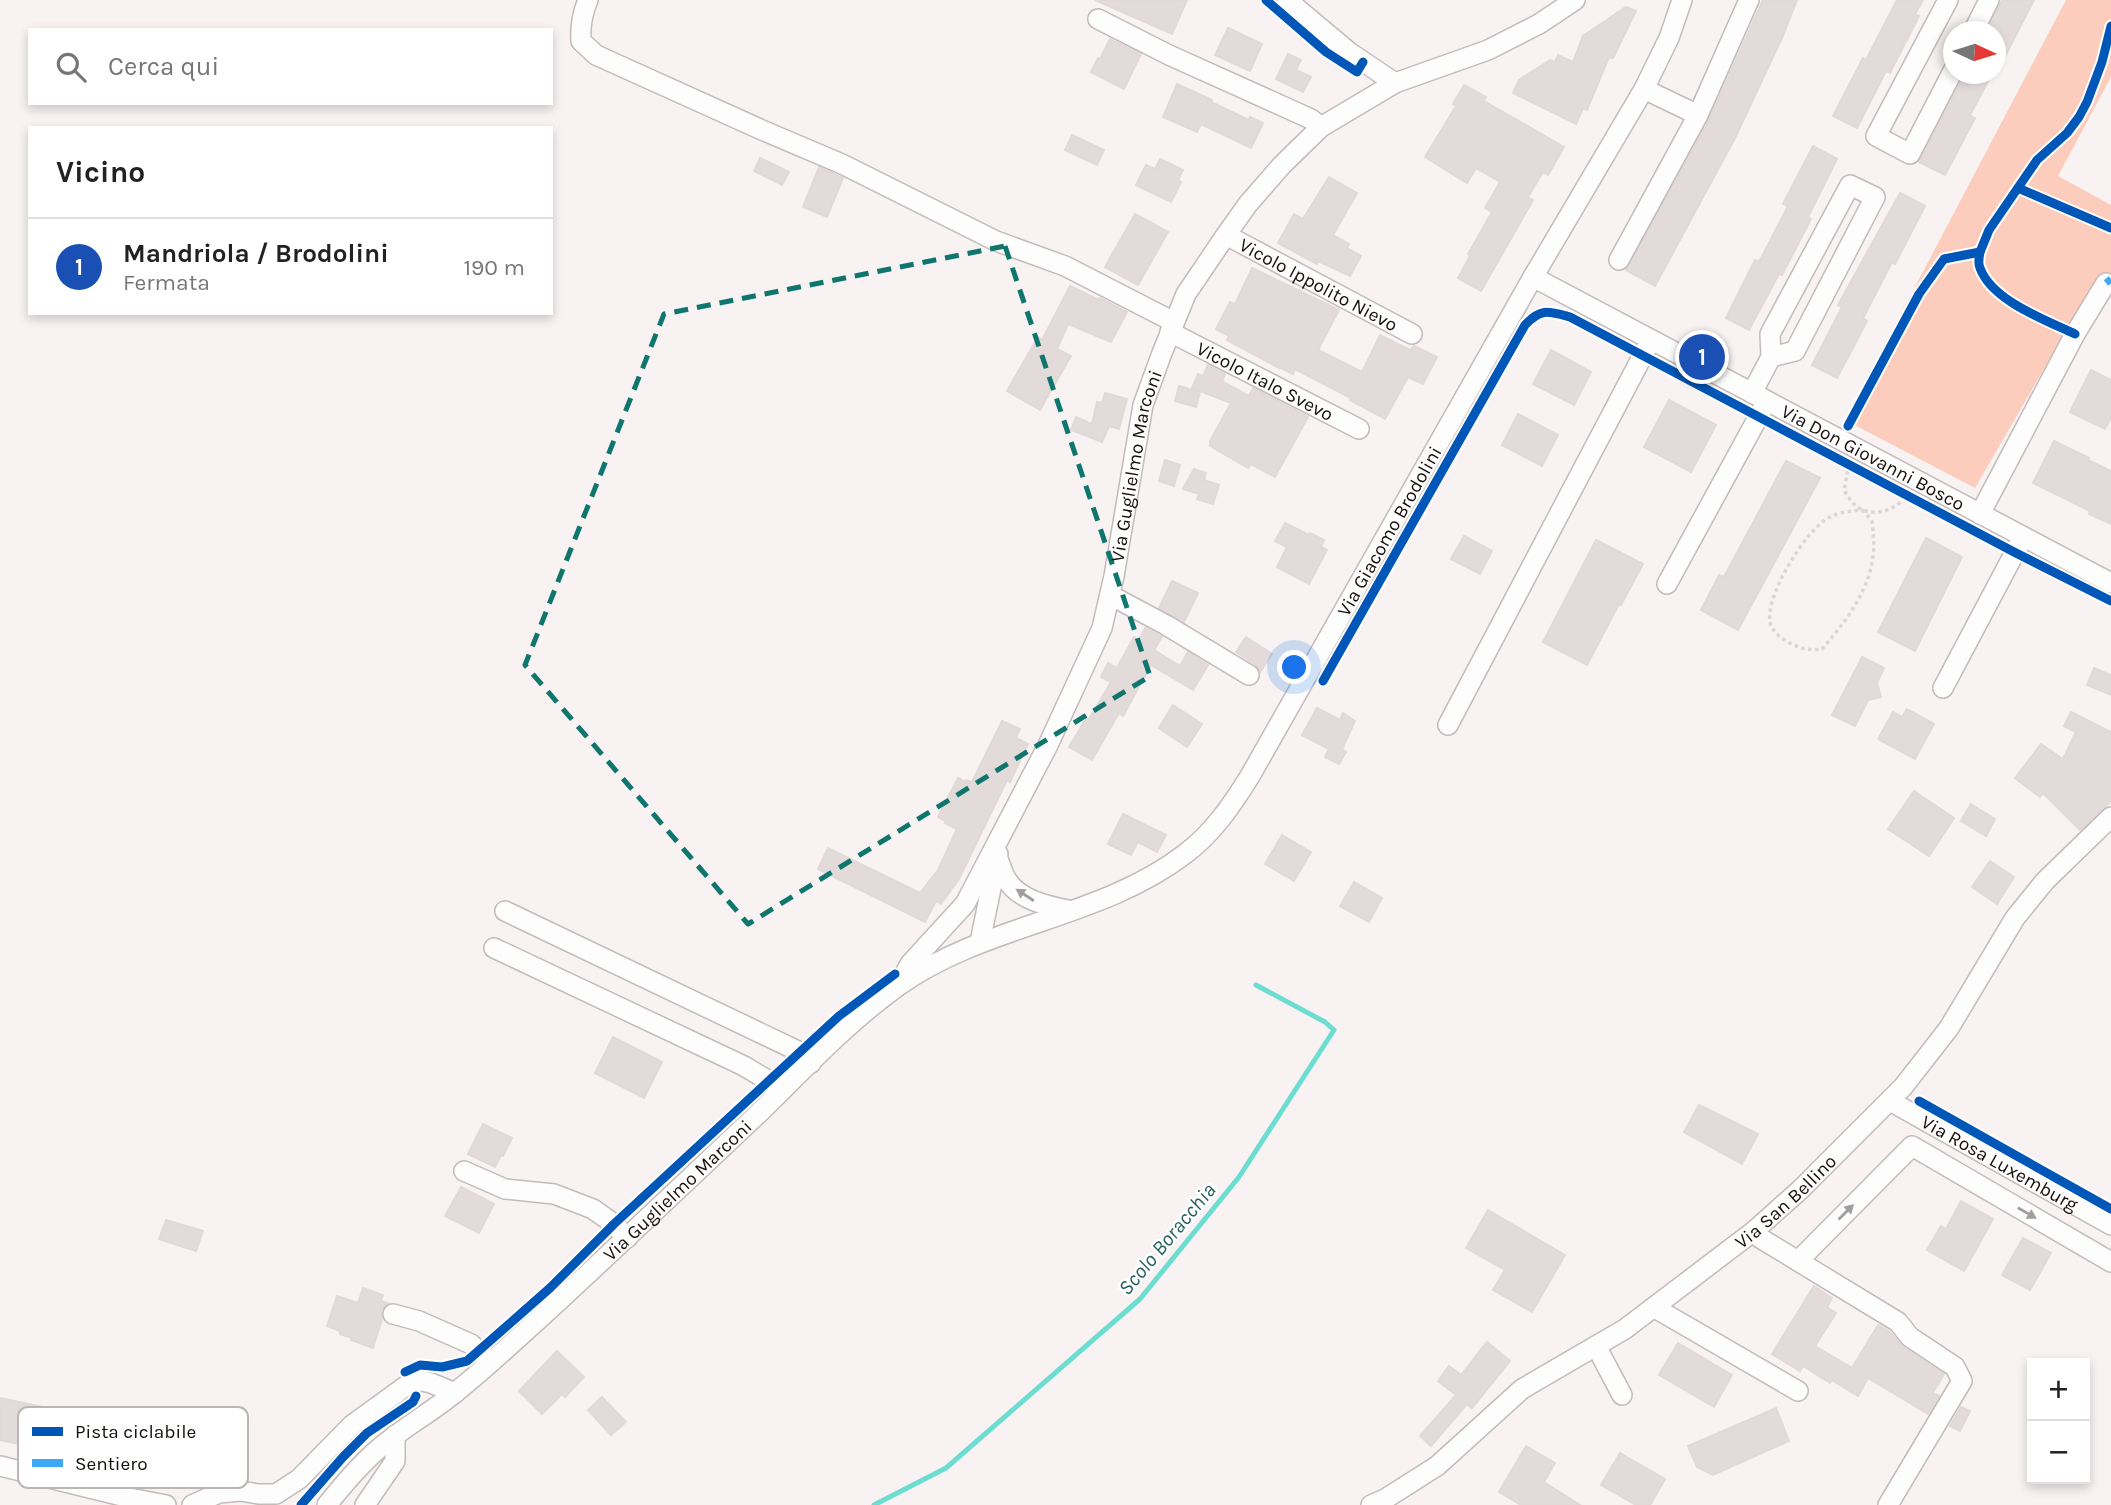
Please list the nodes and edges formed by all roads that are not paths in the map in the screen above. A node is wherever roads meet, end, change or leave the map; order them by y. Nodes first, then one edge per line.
1 (588, 0) edge
2 (1287, 0) edge
3 (1575, 0) edge
4 (1682, 0) edge
5 (1749, 0) edge
6 (1948, 0) edge
7 (1989, 0) edge
8 (1098, 19) dead end
9 (1978, 21) edge
10 (1395, 83) junction
11 (1946, 84) edge
12 (1644, 89) junction
13 (1698, 115) junction
14 (1321, 127) junction
15 (1226, 235) junction
16 (1619, 260) dead end
17 (1533, 277) junction
18 (2106, 283) dead end
19 (1172, 327) junction
20 (1412, 334) dead end
21 (1651, 340) junction
22 (1771, 357) junction
23 (1760, 397) junction
24 (1359, 429) dead end
25 (1980, 514) junction
26 (2023, 537) junction
27 (2111, 583) edge
28 (1667, 584) dead end
29 (1110, 595) junction
30 (1249, 675) dead end
31 (1943, 688) dead end
32 (1448, 725) dead end
33 (2111, 817) edge
34 (1001, 835) junction
35 (998, 859) junction
36 (965, 904) junction
37 (505, 911) dead end
38 (1069, 911) junction
39 (977, 943) junction
40 (494, 948) dead end
41 (898, 986) junction
42 (811, 1063) junction
43 (779, 1093) junction
44 (1890, 1101) junction
45 (1984, 1154) junction
46 (464, 1171) dead end
47 (1970, 1180) junction
48 (2111, 1226) edge
49 (1754, 1231) junction
50 (627, 1238) junction
51 (1798, 1261) junction
52 (2111, 1262) edge
53 (1657, 1305) junction
54 (393, 1314) dead end
55 (1596, 1346) junction
56 (490, 1363) junction
57 (1798, 1391) dead end
58 (455, 1394) junction
59 (1622, 1395) dead end
60 (395, 1436) junction
61 (0, 1466) edge
62 (18, 1470) edge
63 (89, 1488) edge
64 (1380, 1503) edge
65 (166, 1505) edge
66 (192, 1505) edge
67 (327, 1505) edge
68 (365, 1505) edge
69 (1888, 1505) edge

1 - 19 street, Vicolo Italo Svevo
2 - 10 street
3 - 10 street, Via Guglielmo Marconi
4 - 12 street, Via Giacomo Brodolini
5 - 13 street
6 - 11 street
7 - 9 street
8 - 14 street
10 - 14 street, Via Guglielmo Marconi
12 - 13 street
12 - 17 street, Via Giacomo Brodolini
13 - 16 street
14 - 15 street, Via Guglielmo Marconi
15 - 19 street, Via Guglielmo Marconi
15 - 20 street, Vicolo Ippolito Nievo
17 - 21 street, Via Don Giovanni Bosco
17 - 38 street, Via Giacomo Brodolini
18 - 25 street, Via Don Giovanni Bosco
19 - 24 street, Vicolo Italo Svevo
19 - 29 street, Via Guglielmo Marconi
21 - 23 street, Via Don Giovanni Bosco
21 - 32 street
22 - 22 street, Via Don Giovanni Bosco
22 - 23 street, Via Don Giovanni Bosco
23 - 25 street, Via Don Giovanni Bosco
23 - 28 street, Via Don Giovanni Bosco
25 - 26 street, Via Don Giovanni Bosco
26 - 27 street, Via Don Giovanni Bosco
26 - 31 street
29 - 30 street
29 - 34 street, Via Guglielmo Marconi
33 - 44 street, Via San Bellino
34 - 35 street, Via Guglielmo Marconi
34 - 36 street, Via Guglielmo Marconi
38 -> 35 street
35 - 39 street, Via Guglielmo Marconi
36 - 39 street
36 - 41 street, Via Guglielmo Marconi
37 - 42 street
38 - 39 street, Via Giacomo Brodolini
39 - 41 street, Via Guglielmo Marconi
40 - 43 street
41 - 42 street, Via Guglielmo Marconi
42 - 43 street, Via Guglielmo Marconi
43 - 50 street, Via Guglielmo Marconi
44 - 45 street, Via Rosa Luxemburg
44 - 49 street, Via San Bellino
45 - 47 street
45 - 48 street, Via Rosa Luxemburg
46 - 50 street
51 -> 47 street
47 -> 52 street
49 - 51 street
49 - 53 street, Via San Bellino
50 - 56 street, Via Guglielmo Marconi
51 - 69 street
53 - 55 street, Via San Bellino
53 - 57 street
54 - 56 street
55 - 59 street
55 - 64 street, Via San Bellino
56 - 58 street, Via Guglielmo Marconi
58 - 60 street, Via Guglielmo Marconi
58 - 66 street
60 - 67 street, Via Guglielmo Marconi
60 - 68 street
61 - 62 street
63 - 65 street

